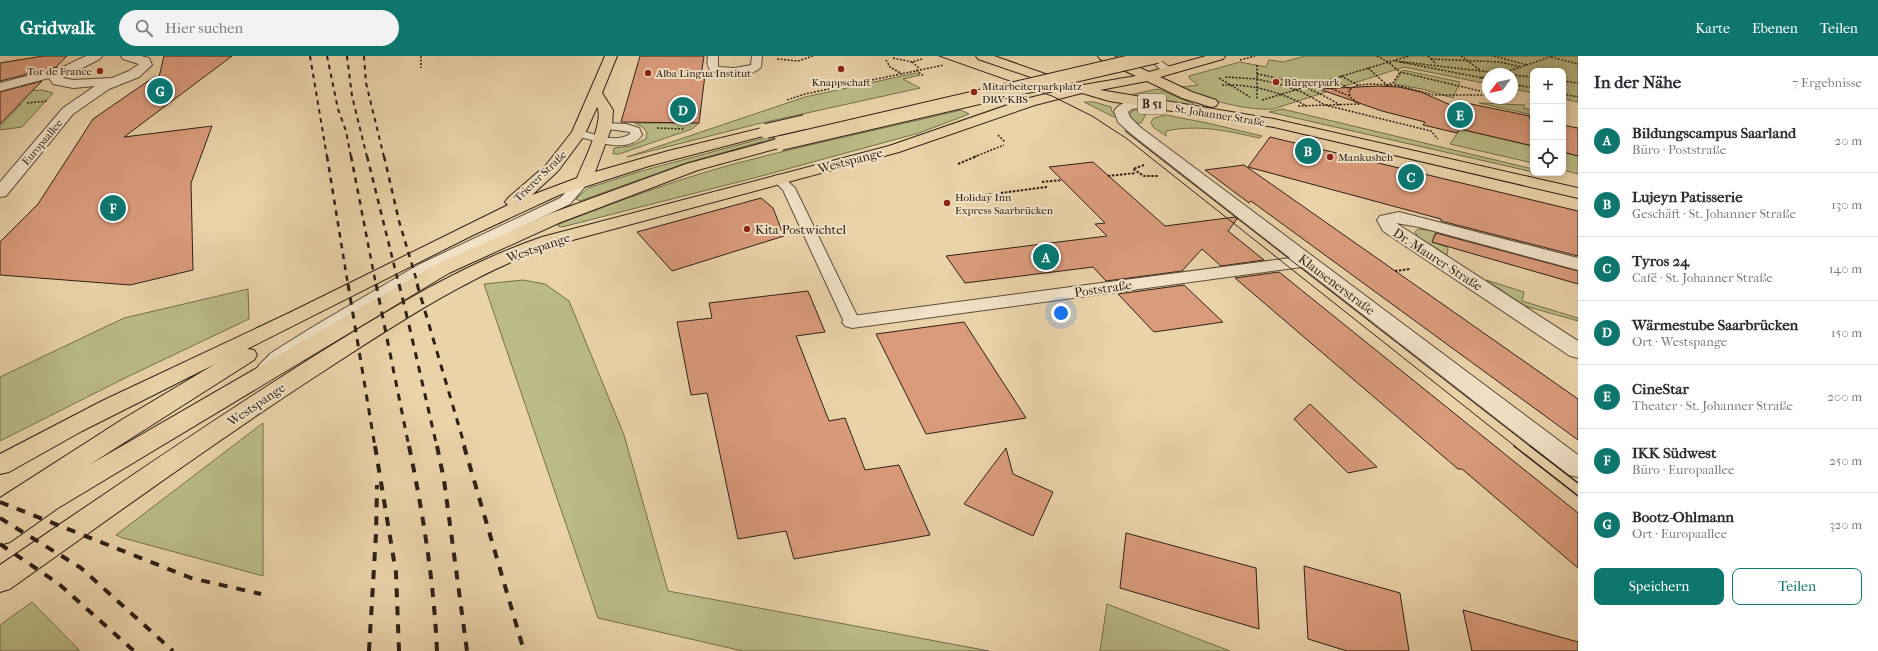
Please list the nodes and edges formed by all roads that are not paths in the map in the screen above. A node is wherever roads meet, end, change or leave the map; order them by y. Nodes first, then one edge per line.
1 (611, 56) edge
2 (713, 56) edge
3 (757, 56) edge
4 (982, 56) edge
5 (1021, 56) edge
6 (1104, 56) edge
7 (1219, 56) edge
8 (106, 57) edge
9 (132, 57) edge
10 (1161, 63) edge
11 (1050, 66) dead end
12 (70, 68) junction
13 (1024, 71) junction
14 (1148, 76) junction
15 (1004, 77) dead end
16 (122, 78) junction
17 (0, 88) edge
18 (1079, 90) junction
19 (70, 94) junction
20 (596, 94) junction
21 (1142, 103) junction
22 (819, 119) dead end
23 (1274, 123) junction
24 (603, 132) junction
25 (580, 133) junction
26 (778, 179) junction
27 (583, 182) junction
28 (0, 192) edge
29 (1578, 192) edge
30 (487, 222) junction
31 (1307, 261) junction
32 (1578, 264) edge
33 (355, 289) junction
34 (852, 322) joint
35 (1578, 351) edge
36 (249, 383) junction
37 (0, 465) edge
38 (1578, 468) edge
39 (0, 511) edge
40 (0, 534) edge
41 (0, 580) edge

1 - 20 main road, Trierer Straße
2 - 3 lane
4 - 13 main road, St. Johanner Straße / B 51
5 - 13 main road
6 - 14 main road, St. Johanner Straße / B 51
7 - 10 main road
8 - 9 street, Europaallee
8 - 12 street, Europaallee
9 - 16 street, Europaallee
10 - 14 main road, Westspange
10 - 36 main road, Westspange, bridge
11 - 15 main road
12 - 17 street, Europaallee
12 - 19 street
13 - 18 main road, St. Johanner Straße / B 51
14 - 18 main road, Westspange
14 - 23 main road, St. Johanner Straße / B 51
16 - 19 street, Europaallee
16 - 19 street, Europaallee
17 - 19 street
18 - 21 main road, St. Johanner Straße / B 51
18 - 26 main road, Westspange
19 - 28 street, Europaallee
20 - 24 main road
20 - 25 main road, Trierer Straße
21 - 23 main road, St. Johanner Straße / B 51
21 - 31 street, Klausenerstraße
22 - 27 main road, bridge
23 - 29 main road, St. Johanner Straße / B 51
24 - 25 lane
24 - 27 main road
25 - 30 main road, Trierer Straße
26 - 34 lane
26 - 41 main road, Westspange
27 - 30 main road
27 - 36 lane
30 - 33 main road
31 - 34 street, Poststraße
31 - 38 street, Klausenerstraße
32 - 35 street, Dr.-Maurer-Straße
33 - 37 main road
33 - 39 main road
36 - 40 main road, Westspange

